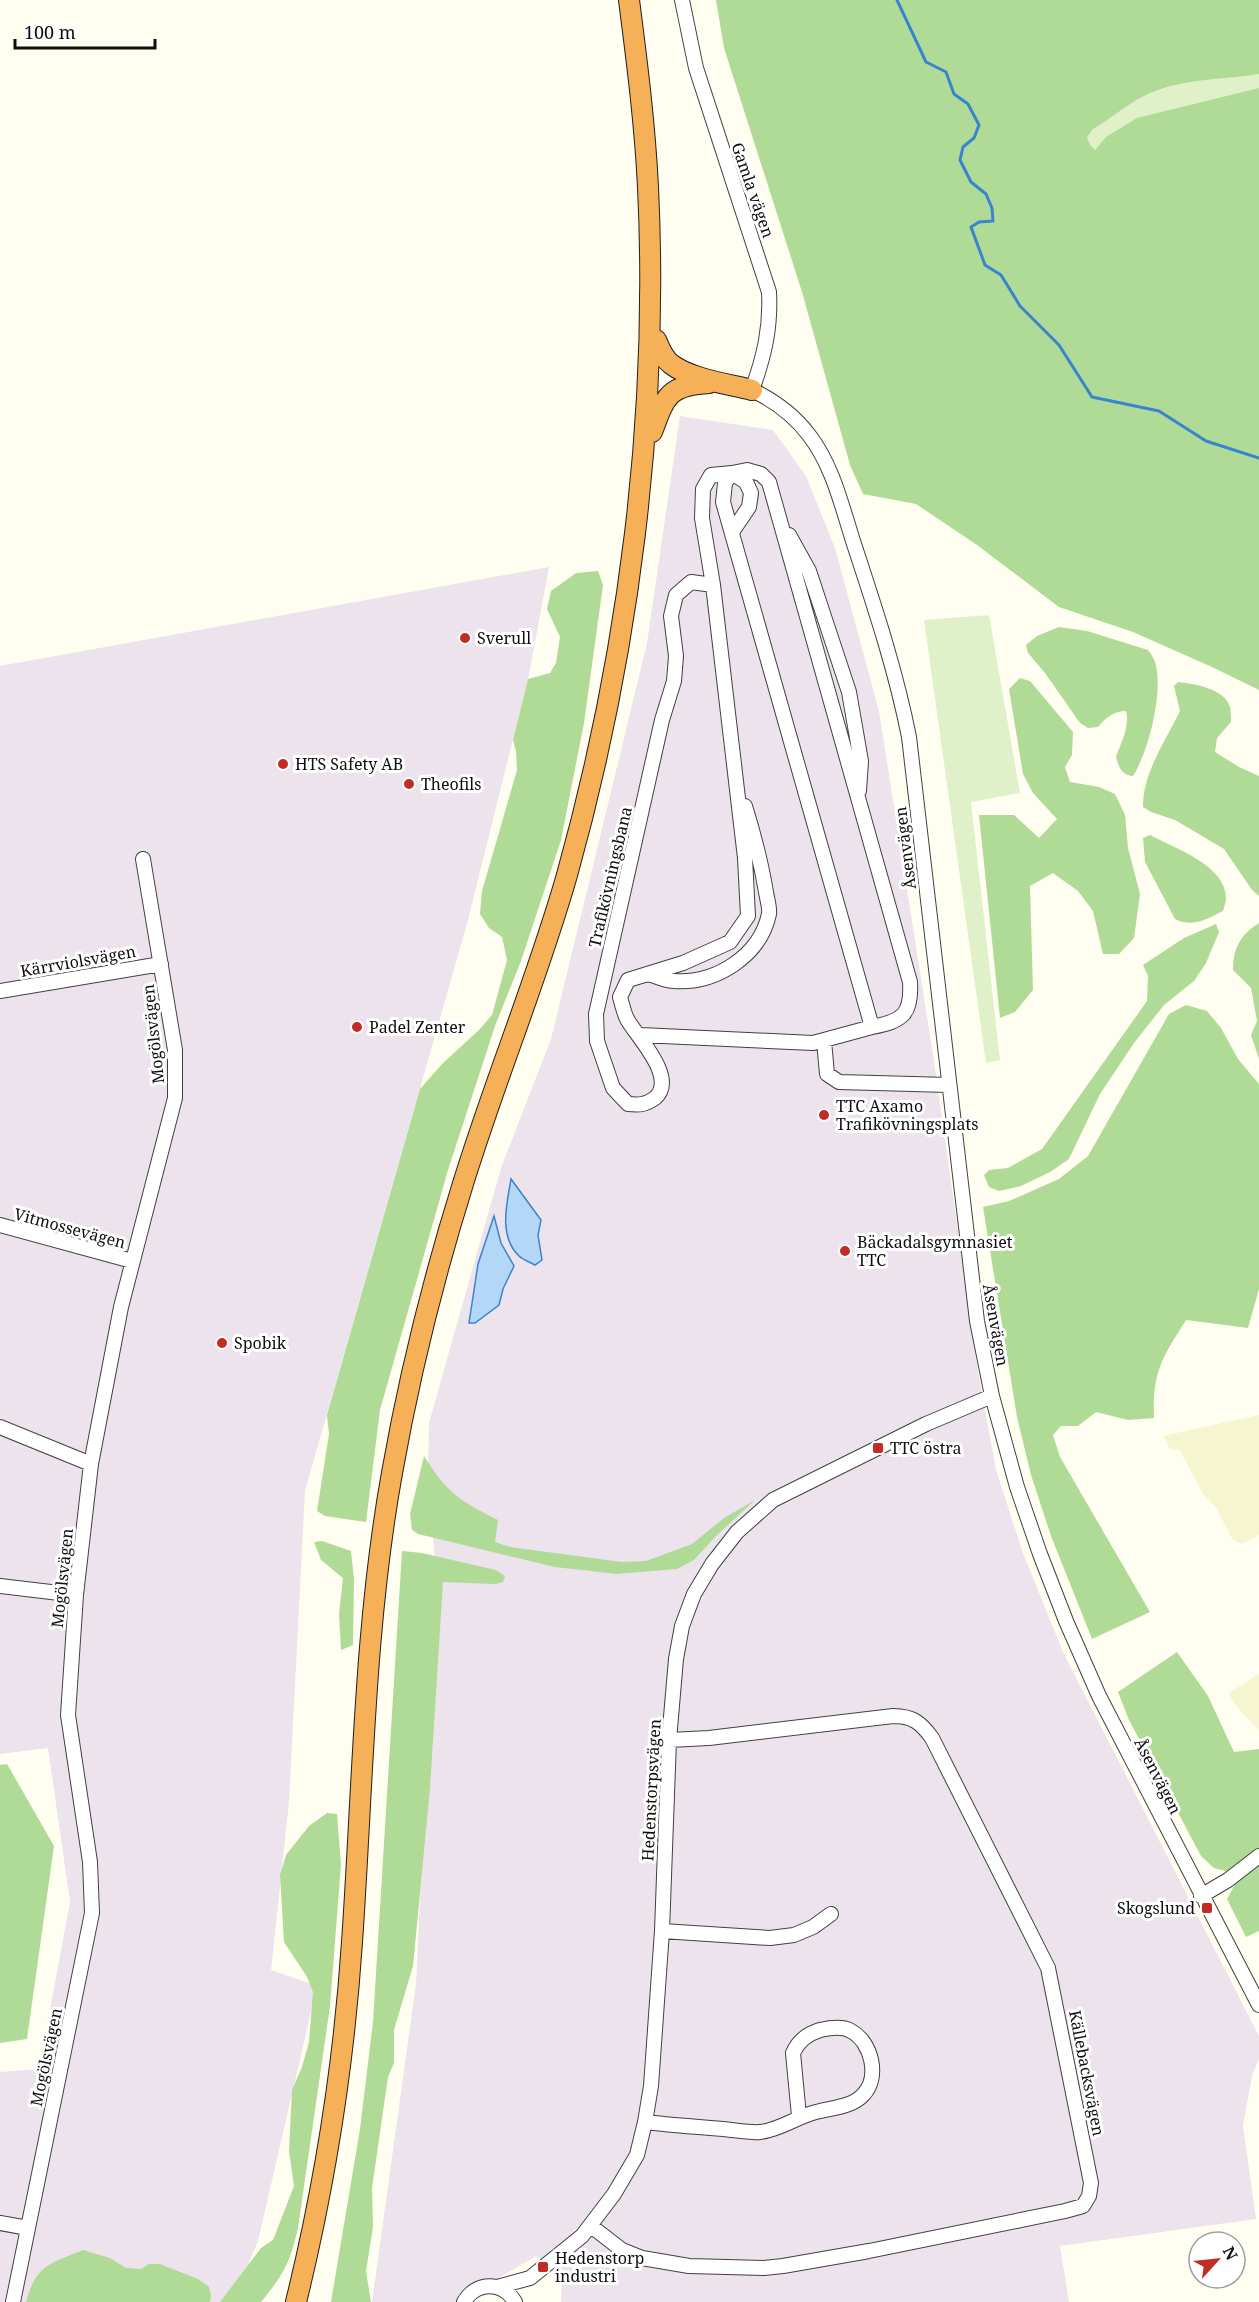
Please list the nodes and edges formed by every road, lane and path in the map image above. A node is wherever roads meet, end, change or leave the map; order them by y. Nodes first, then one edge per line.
1 (629, 0) edge
2 (635, 0) edge
3 (682, 0) edge
4 (656, 340) junction
5 (720, 383) junction
6 (752, 390) junction
7 (652, 432) junction
8 (732, 473) junction
9 (778, 518) junction
10 (732, 532) junction
11 (713, 585) junction
12 (736, 777) junction
13 (859, 802) junction
14 (143, 860) dead end
15 (161, 964) junction
16 (648, 974) junction
17 (0, 991) edge
18 (872, 1027) junction
19 (640, 1035) junction
20 (824, 1041) junction
21 (949, 1085) junction
22 (0, 1226) edge
23 (132, 1262) junction
24 (992, 1396) junction
25 (0, 1427) edge
26 (91, 1464) junction
27 (0, 1586) edge
28 (76, 1595) junction
29 (669, 1740) junction
30 (1259, 1856) edge
31 (1202, 1896) junction
32 (831, 1914) dead end
33 (662, 1931) junction
34 (1259, 2005) edge
35 (799, 2116) junction
36 (645, 2122) junction
37 (0, 2223) edge
38 (591, 2226) junction
39 (28, 2228) junction
40 (530, 2278) junction
41 (497, 2287) junction
42 (14, 2302) edge
43 (296, 2302) edge
44 (306, 2302) edge
45 (464, 2302) edge
46 (517, 2302) edge

1 - 43 highway
2 - 4 highway
3 - 6 street, Gamla vägen
4 - 5 highway
4 - 7 highway
5 - 6 highway
5 - 7 highway
6 - 21 street, Åsenvägen
7 - 44 highway
8 - 9 street, Trafikövningsbana
8 - 10 street
8 - 10 street
8 - 11 street, Trafikövningsbana
9 - 13 street, Trafikövningsbana
9 - 13 street, Trafikövningsbana
10 - 18 street
11 - 12 street, Trafikövningsbana
11 - 19 street, Trafikövningsbana
12 - 16 street, Trafikövningsbana
12 - 16 street, Trafikövningsbana
13 - 18 street, Trafikövningsbana
14 - 15 street, Mogölsvägen
15 - 17 street, Kärrviolsvägen
15 - 23 street, Mogölsvägen
16 - 19 street, Trafikövningsbana
18 - 20 street, Trafikövningsbana
19 - 20 street, Trafikövningsbana
20 - 21 street
21 - 24 street, Åsenvägen
22 - 23 street, Vitmossevägen
23 - 26 street, Mogölsvägen
24 - 29 street, Hedenstorpsvägen
24 - 31 street, Åsenvägen
25 - 26 street
26 - 28 street, Mogölsvägen
27 - 28 street
28 - 39 street, Mogölsvägen
29 - 33 street, Hedenstorpsvägen
29 - 38 street, Källebacksvägen
30 - 31 street
31 - 34 street, Åsenvägen
32 - 33 street
33 - 36 street, Hedenstorpsvägen
35 - 35 street
35 - 36 street
36 - 38 street, Hedenstorpsvägen
37 - 39 street
38 - 40 street, Hedenstorpsvägen
39 - 42 street, Mogölsvägen
40 - 41 street, Hedenstorpsvägen
40 - 46 street
41 - 45 street, Hedenstorpsvägen
41 - 46 street

